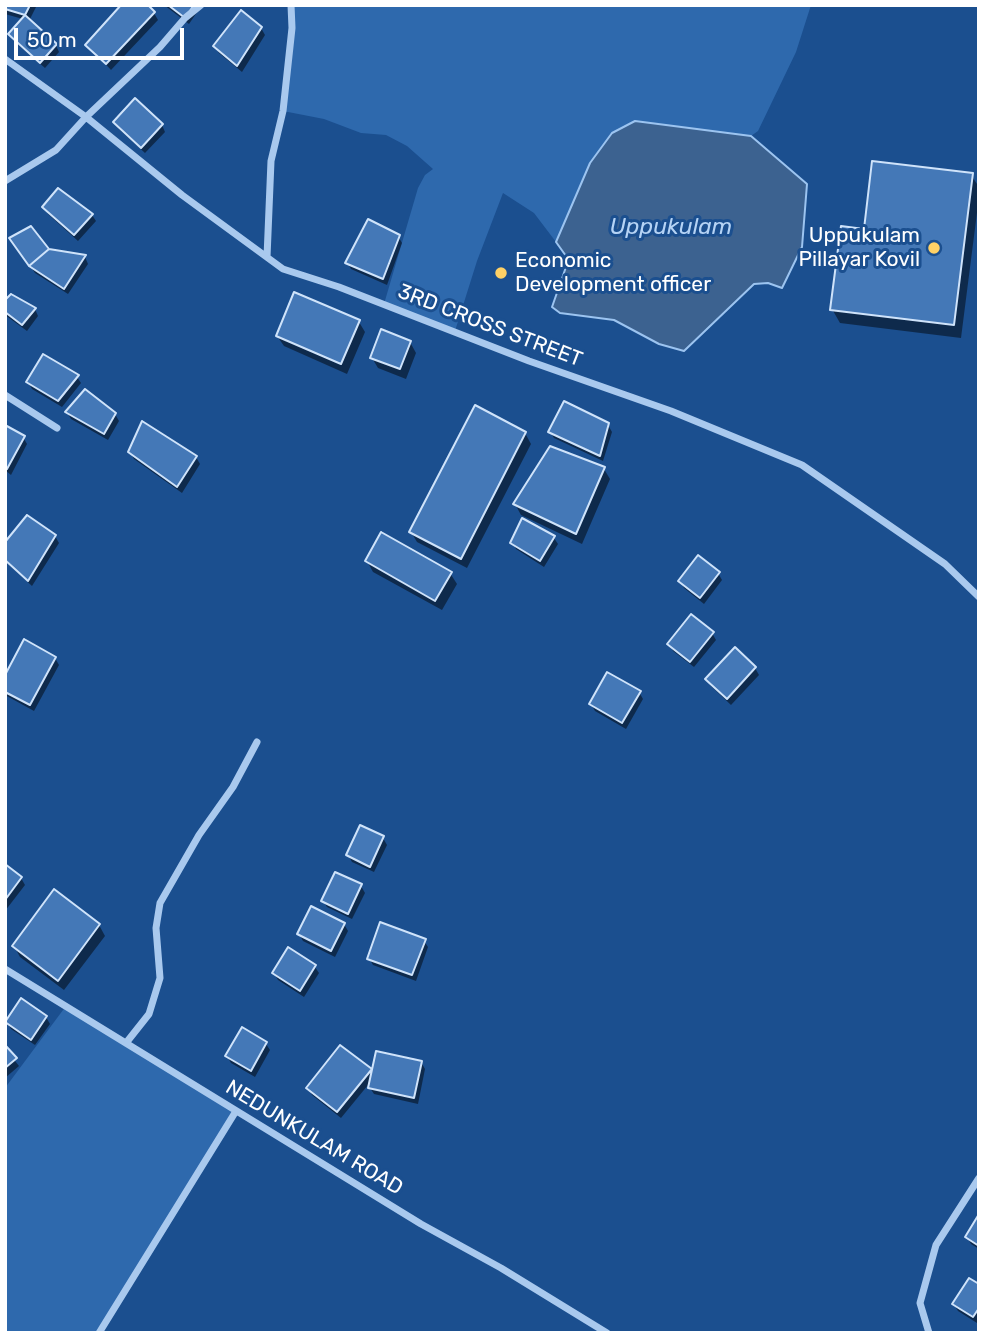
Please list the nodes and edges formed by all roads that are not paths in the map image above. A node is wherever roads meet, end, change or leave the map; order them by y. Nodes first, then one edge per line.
1 (201, 5) edge
2 (291, 5) edge
3 (5, 59) edge
4 (86, 117) junction
5 (5, 181) edge
6 (267, 257) junction
7 (5, 395) edge
8 (57, 428) dead end
9 (979, 597) edge
10 (257, 742) dead end
11 (5, 969) edge
12 (125, 1042) junction
13 (236, 1111) junction
14 (979, 1178) edge
15 (99, 1333) edge
16 (607, 1333) edge
17 (929, 1333) edge

1 - 4 street
2 - 6 street
3 - 4 street, 3RD CROSS STREET
4 - 5 street
4 - 6 street, 3RD CROSS STREET
6 - 9 street, 3RD CROSS STREET
7 - 8 street
10 - 12 street
11 - 12 street, NEDUNKULAM ROAD
12 - 13 street, NEDUNKULAM ROAD
13 - 15 street
13 - 16 street, NEDUNKULAM ROAD
14 - 17 street

